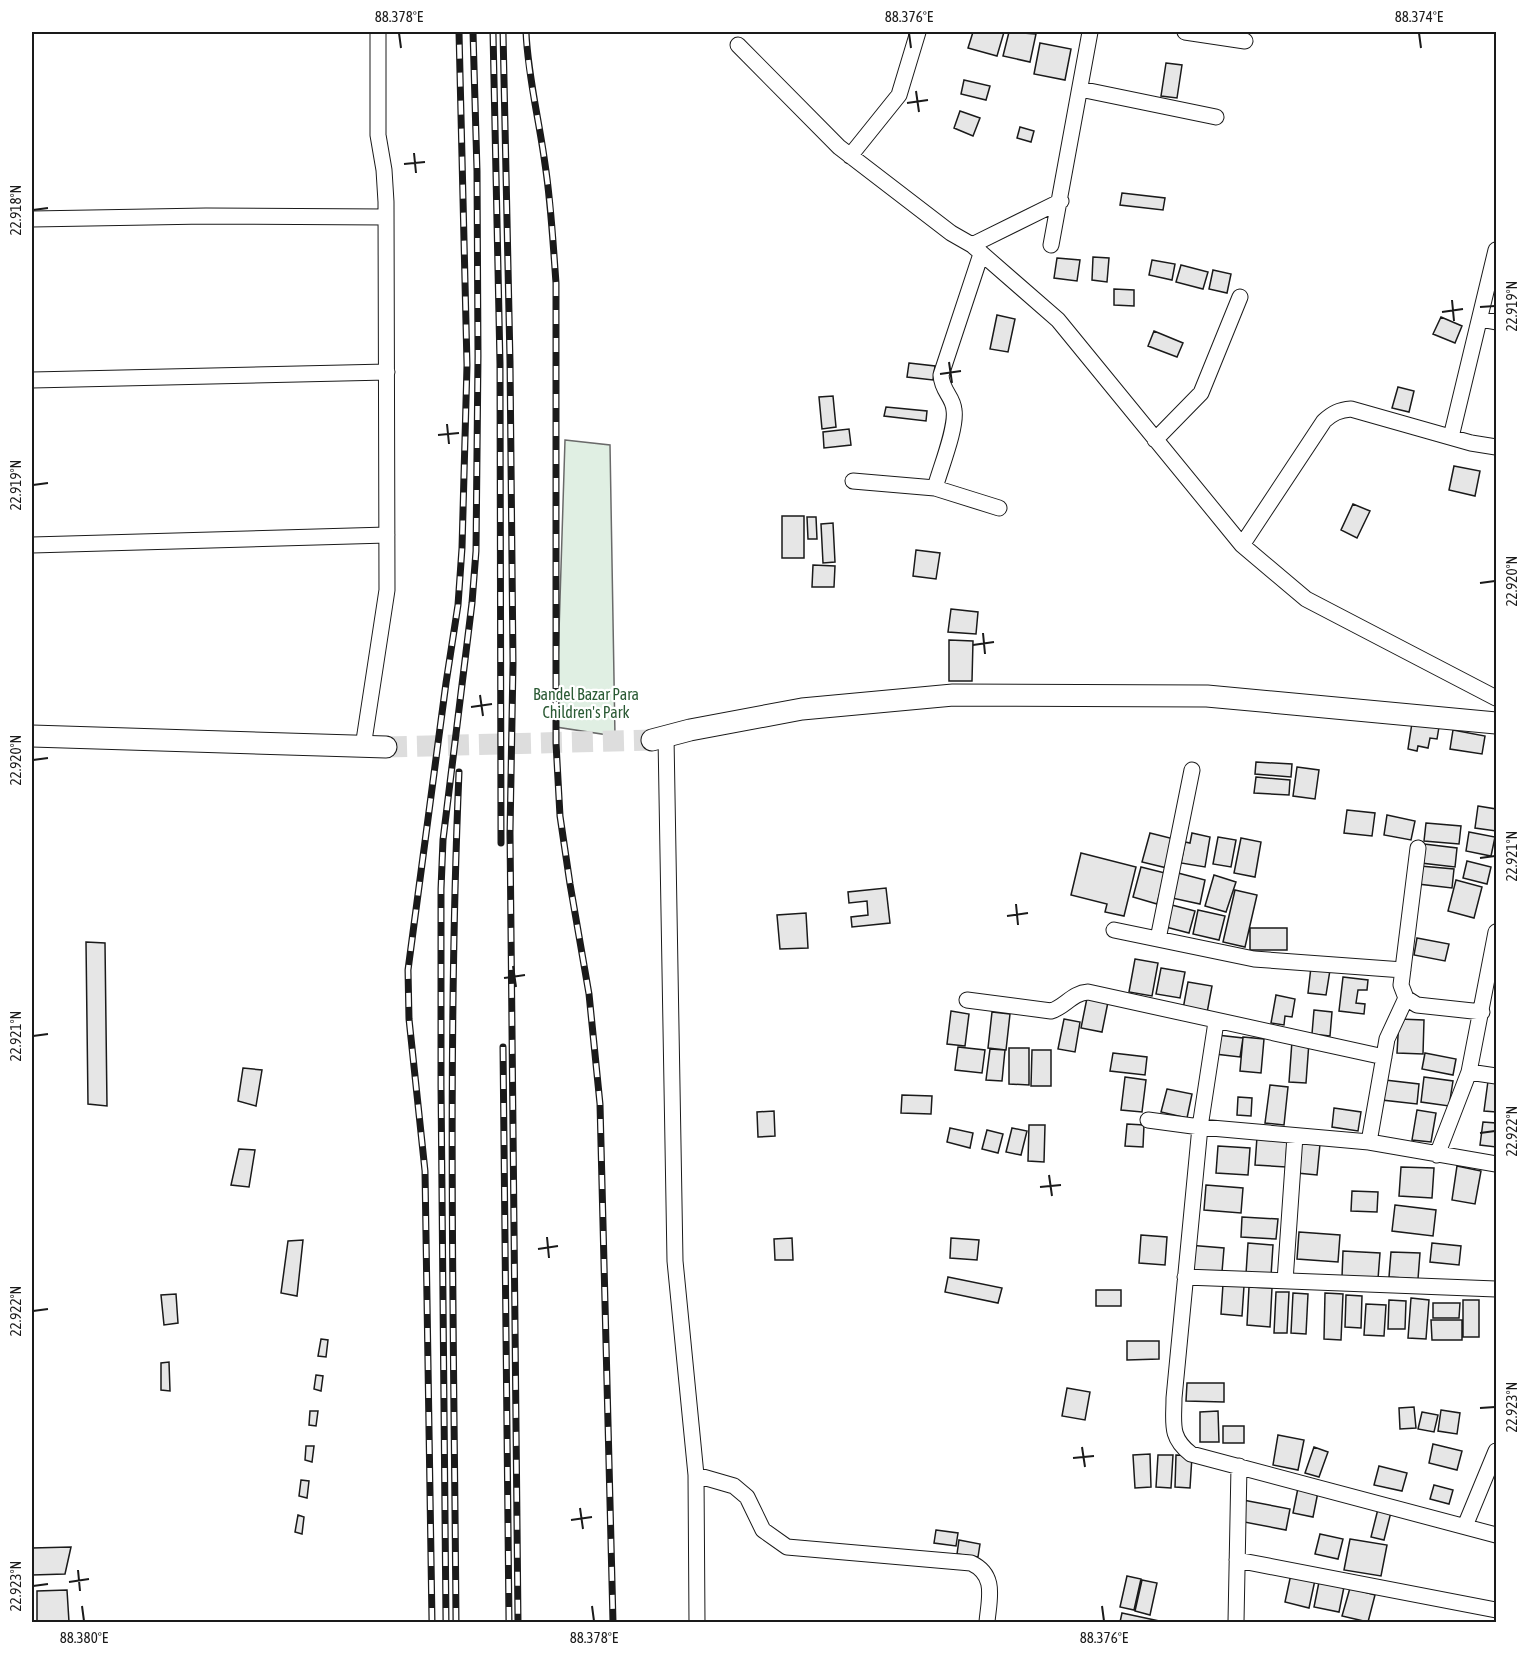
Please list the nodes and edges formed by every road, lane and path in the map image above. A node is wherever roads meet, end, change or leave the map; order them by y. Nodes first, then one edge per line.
1 (378, 32) edge
2 (918, 32) edge
3 (1090, 32) edge
4 (1185, 32) edge
5 (1245, 41) dead end
6 (738, 45) dead end
7 (1080, 89) junction
8 (1216, 117) dead end
9 (850, 156) junction
10 (1061, 201) junction
11 (386, 217) junction
12 (32, 219) edge
13 (1051, 245) dead end
14 (976, 249) junction
15 (1497, 250) edge
16 (1240, 297) dead end
17 (1480, 319) junction
18 (1497, 322) edge
19 (387, 372) junction
20 (32, 380) edge
21 (1451, 437) junction
22 (1155, 440) junction
23 (1497, 447) edge
24 (853, 481) dead end
25 (935, 488) junction
26 (999, 508) dead end
27 (387, 535) junction
28 (32, 545) edge
29 (1242, 546) junction
30 (1497, 698) edge
31 (1497, 723) edge
32 (32, 736) edge
33 (659, 738) joint
34 (363, 747) junction
35 (386, 747) tunnel mouth
36 (1192, 771) dead end
37 (1418, 848) dead end
38 (1114, 930) dead end
39 (1497, 932) edge
40 (1158, 939) junction
41 (1404, 970) junction
42 (1406, 998) junction
43 (967, 1000) dead end
44 (1482, 1012) junction
45 (1216, 1022) junction
46 (1384, 1057) junction
47 (1469, 1072) junction
48 (1497, 1076) edge
49 (1148, 1120) dead end
50 (1200, 1127) junction
51 (1295, 1136) junction
52 (1369, 1142) junction
53 (1437, 1155) junction
54 (1497, 1164) edge
55 (1185, 1277) junction
56 (1285, 1281) junction
57 (1497, 1290) edge
58 (1497, 1451) edge
59 (1239, 1466) junction
60 (696, 1475) junction
61 (1465, 1526) junction
62 (1497, 1535) edge
63 (1237, 1560) junction
64 (1497, 1610) edge
65 (697, 1623) edge
66 (987, 1623) edge
67 (1236, 1623) edge

1 - 11 street
2 - 9 street
3 - 7 street
4 - 5 street
6 - 9 street
7 - 8 street
7 - 10 street
9 - 14 street
10 - 13 street
10 - 14 street
11 - 12 street
11 - 19 street
14 - 22 street
14 - 25 street
15 - 17 street
16 - 22 street
17 - 18 street
17 - 21 street
19 - 20 street
19 - 27 street
21 - 23 street
21 - 29 street
22 - 29 street
24 - 25 street
25 - 26 street
27 - 28 street
27 - 34 street
29 - 30 street
31 - 33 street
32 - 34 street
33 - 60 street
34 - 35 street
36 - 40 street
37 - 41 street
38 - 40 street
39 - 44 street
40 - 41 street
41 - 42 street
42 - 44 street
42 - 46 street
43 - 45 street
44 - 47 street
45 - 46 street
45 - 50 street
46 - 52 street
47 - 48 street
47 - 53 street
49 - 50 street
50 - 51 street
50 - 55 street
51 - 52 street
51 - 56 street
52 - 53 street
53 - 54 street
55 - 56 street
55 - 59 street
56 - 57 street
58 - 61 street
59 - 61 street
59 - 63 street
60 - 65 street
60 - 66 street
61 - 62 street
63 - 64 street
63 - 67 street

